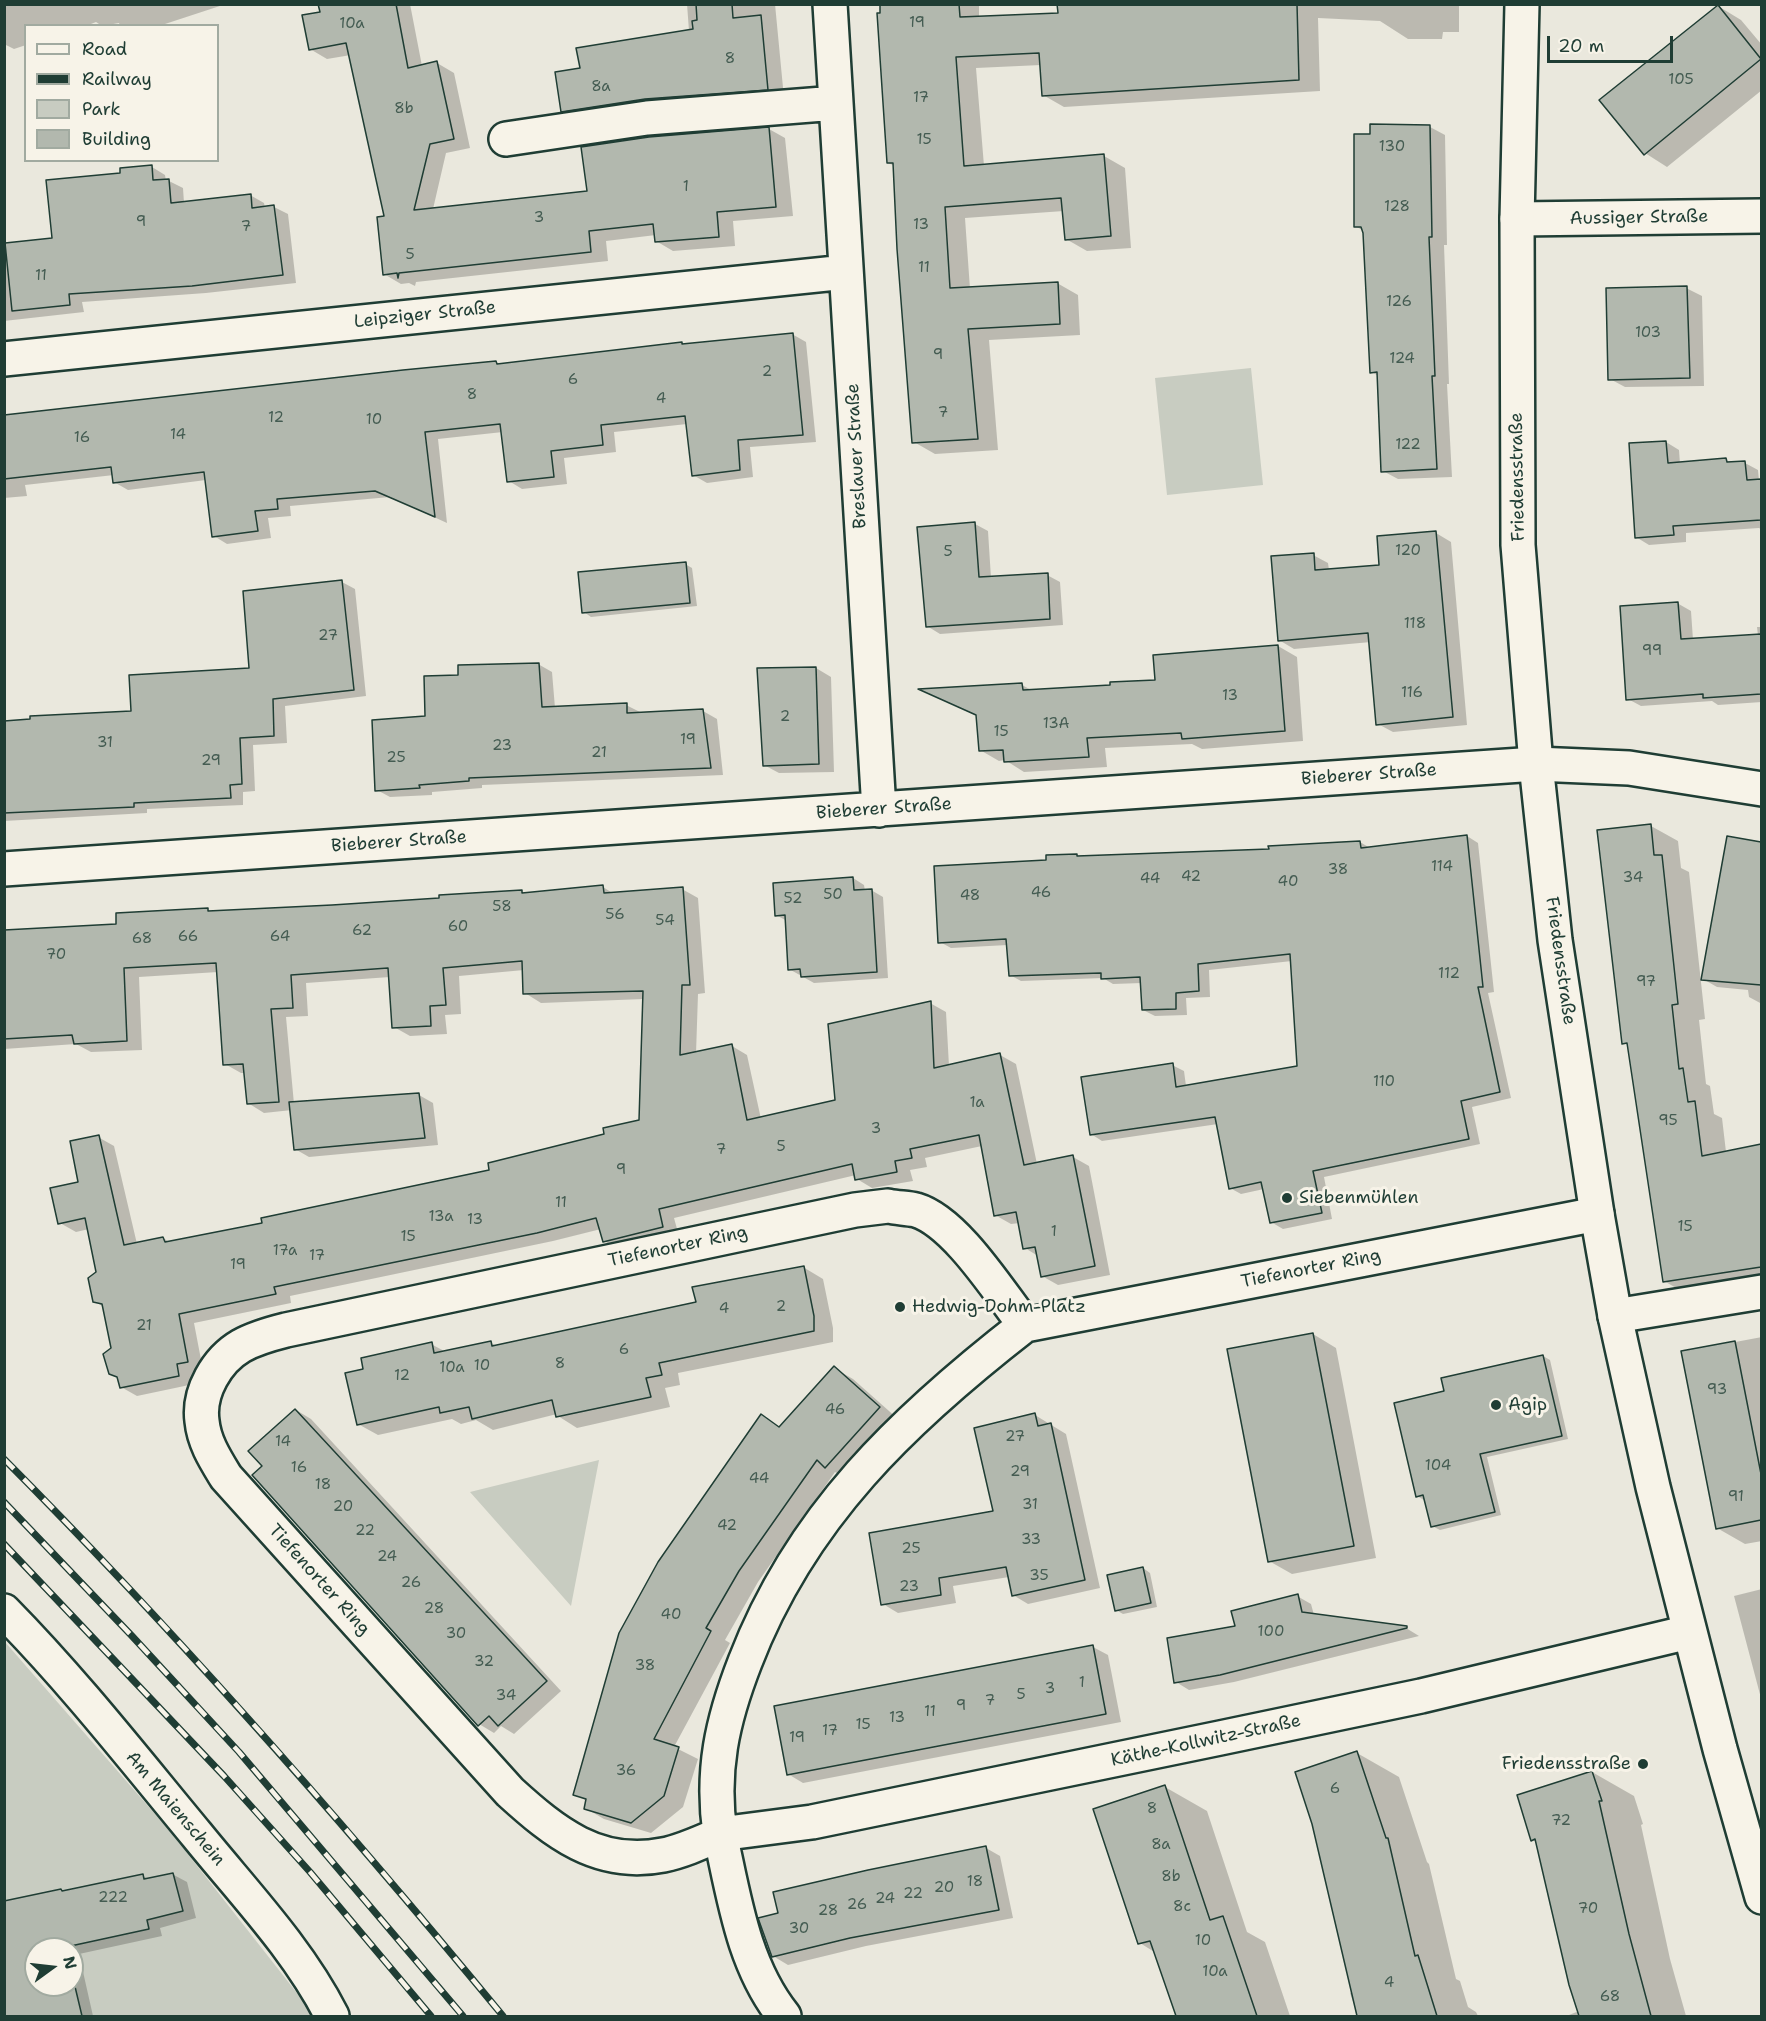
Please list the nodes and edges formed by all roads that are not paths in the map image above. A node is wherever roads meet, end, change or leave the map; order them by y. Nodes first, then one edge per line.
1 (830, 4) edge
2 (1522, 4) edge
3 (836, 103) junction
4 (506, 139) dead end
5 (1761, 216) edge
6 (1516, 219) junction
7 (846, 272) junction
8 (4, 359) edge
9 (1536, 764) junction
10 (1761, 789) edge
11 (879, 810) junction
12 (4, 869) edge
13 (1597, 1214) junction
14 (1761, 1292) edge
15 (1615, 1316) junction
16 (1025, 1325) junction
17 (4, 1611) edge
18 (1689, 1632) junction
19 (720, 1834) junction
20 (1754, 1845) edge
21 (1761, 1897) edge
22 (332, 2016) edge
23 (784, 2016) edge

1 - 3 street, Breslauer Straße
2 - 6 street, Friedensstraße
3 - 4 street
3 - 7 street, Breslauer Straße
5 - 6 street, Aussiger Straße
6 - 9 street, Friedensstraße
7 - 8 street, Leipziger Straße
7 - 11 street, Breslauer Straße
9 - 10 street, Bieberer Straße
9 - 11 street, Bieberer Straße
9 - 13 street, Friedensstraße
11 - 12 street, Bieberer Straße
13 - 15 street, Friedensstraße
13 - 16 street, Tiefenorter Ring
14 - 15 street
15 - 18 street, Friedensstraße
16 - 19 street, Tiefenorter Ring
16 - 19 street, Tiefenorter Ring
17 - 22 street, Am Maienschein
18 - 19 street, Käthe-Kollwitz-Straße
18 - 20 street, Friedensstraße
19 - 23 street
20 - 21 street, Friedensstraße

